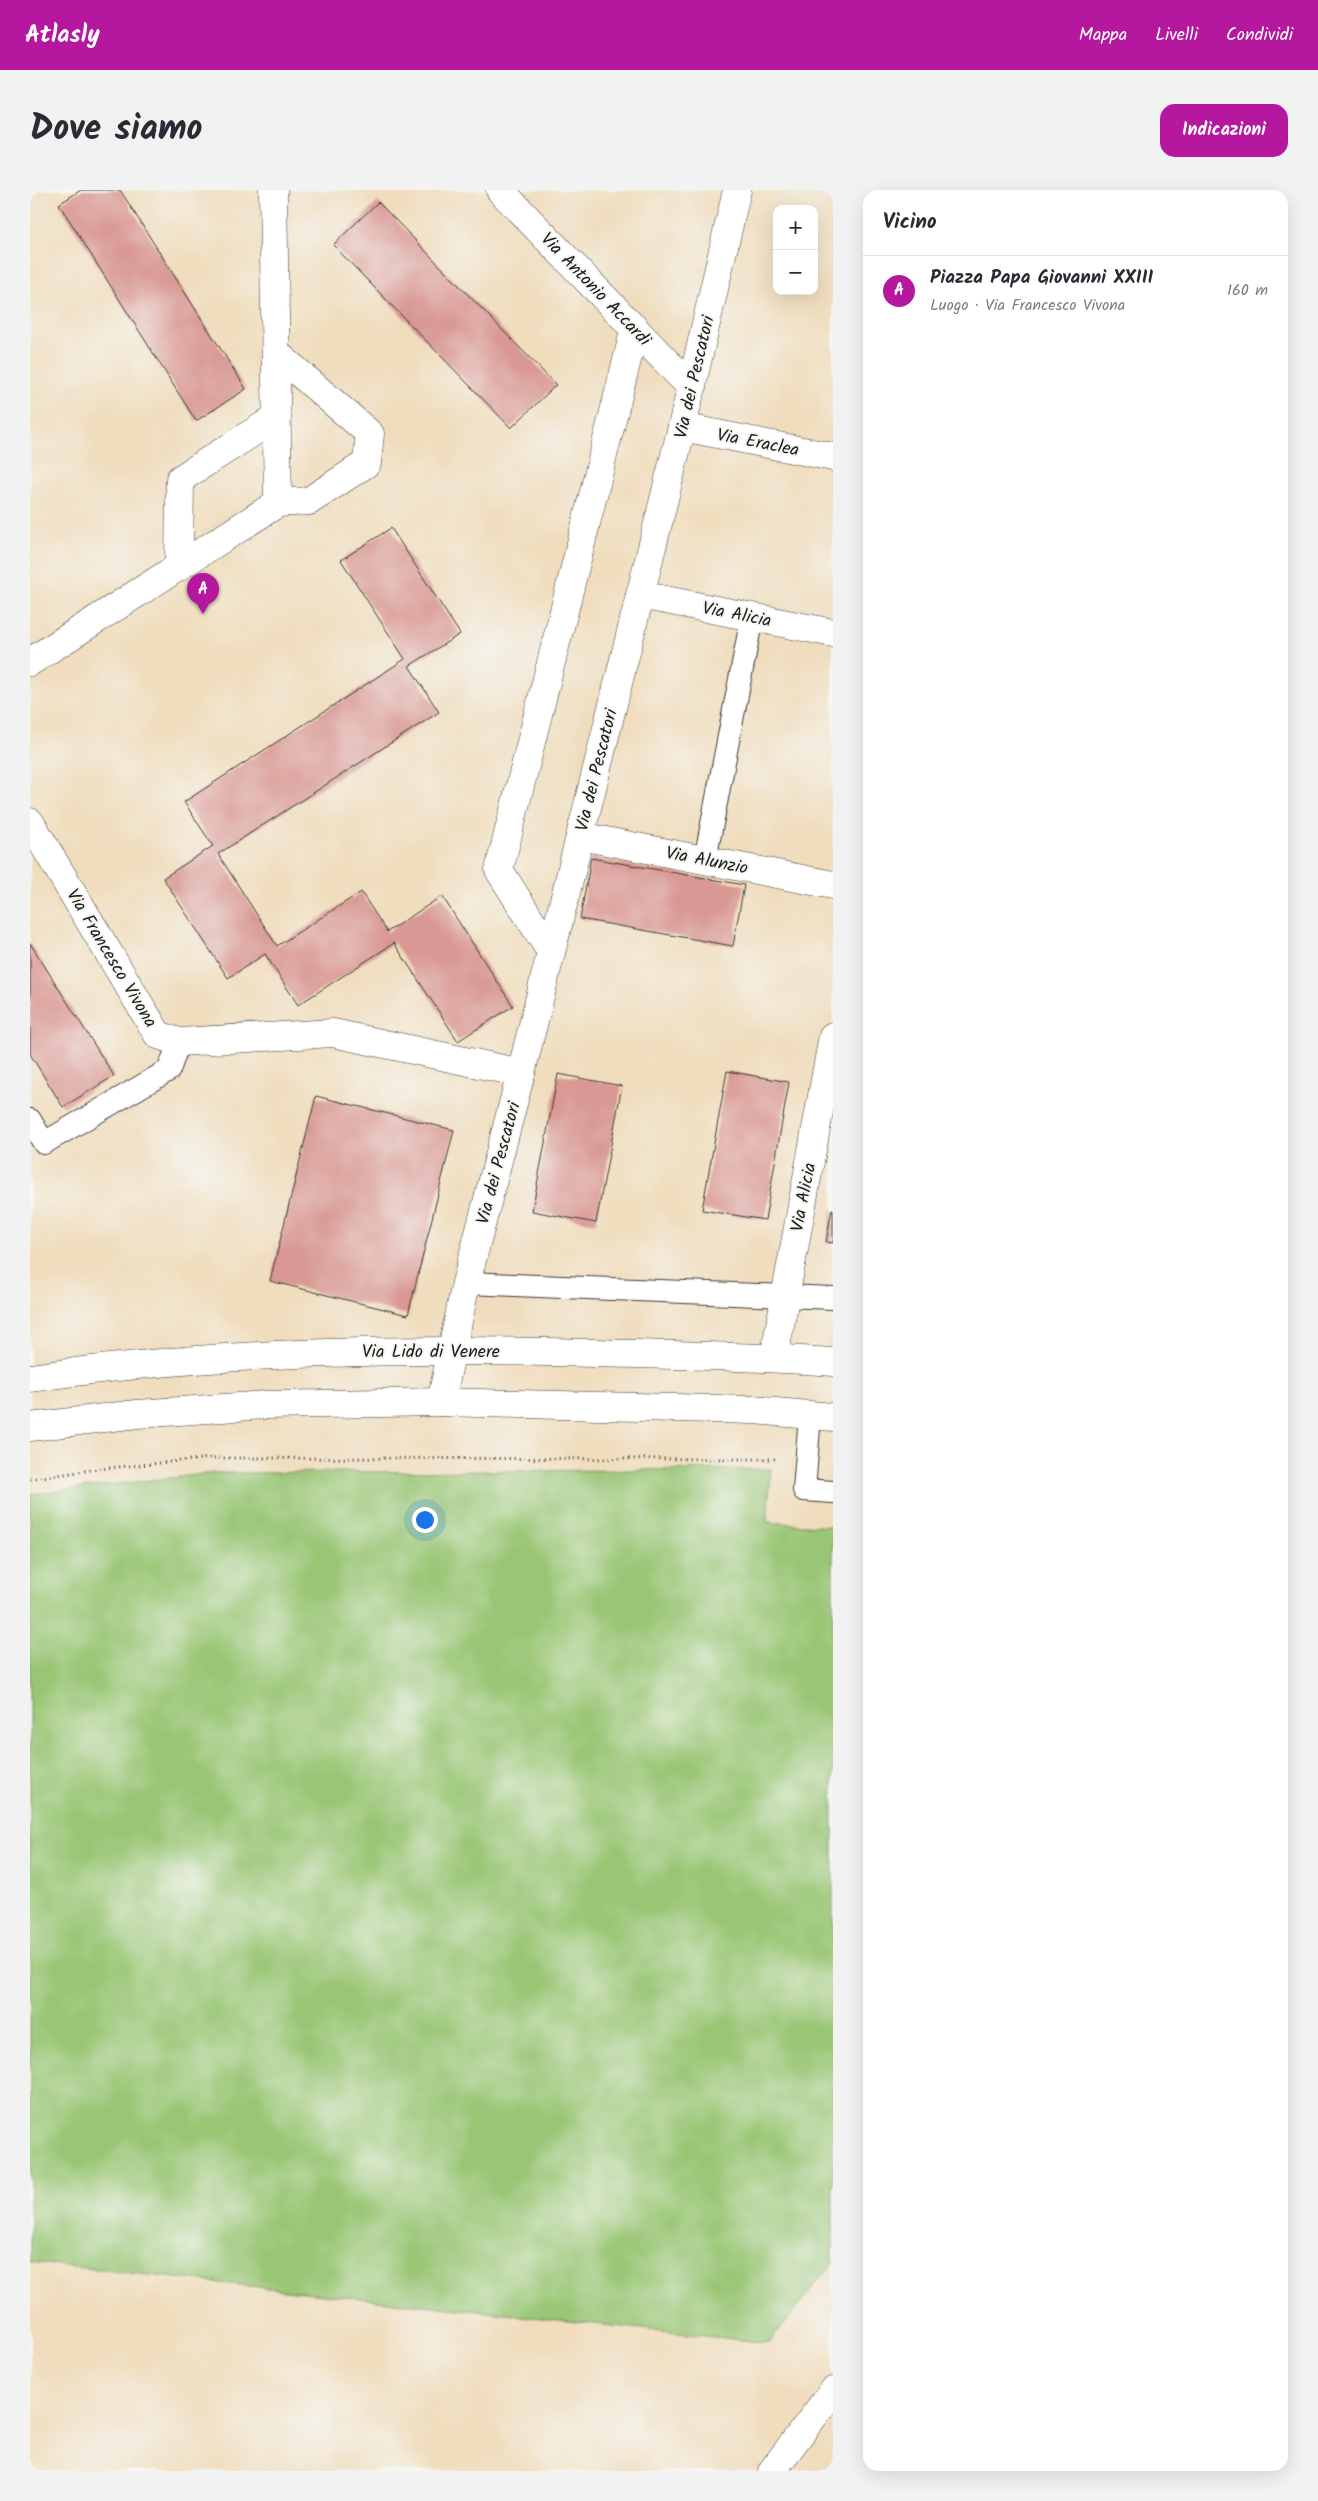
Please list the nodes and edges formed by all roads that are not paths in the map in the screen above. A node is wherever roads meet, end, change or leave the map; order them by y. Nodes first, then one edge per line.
1 (273, 190) edge
2 (500, 190) edge
3 (737, 190) edge
4 (635, 328) junction
5 (276, 353) junction
6 (692, 388) junction
7 (277, 417) junction
8 (682, 427) junction
9 (833, 457) edge
10 (278, 504) junction
11 (179, 567) junction
12 (640, 595) junction
13 (752, 617) junction
14 (833, 633) edge
15 (30, 662) edge
16 (30, 822) edge
17 (580, 836) junction
18 (704, 860) junction
19 (833, 885) edge
20 (551, 952) junction
21 (833, 1036) edge
22 (179, 1042) junction
23 (521, 1073) junction
24 (30, 1120) edge
25 (466, 1283) junction
26 (785, 1296) junction
27 (833, 1298) edge
28 (452, 1349) junction
29 (774, 1358) junction
30 (833, 1362) edge
31 (30, 1378) edge
32 (441, 1402) junction
33 (822, 1416) edge
34 (30, 1427) edge
35 (833, 1492) edge
36 (833, 2391) edge
37 (772, 2471) edge

1 - 5 street
2 - 4 street, Via Antonio Accardi
3 - 6 street, Via dei Pescatori
4 - 6 street, Via Antonio Accardi
4 - 20 street
5 - 7 street
5 - 10 street
6 - 8 street, Via dei Pescatori
7 - 10 street
7 - 11 street
8 - 9 street, Via Eraclea
8 - 12 street, Via dei Pescatori
10 - 11 street
11 - 15 street
12 - 13 street, Via Alicia
12 - 17 street, Via dei Pescatori
13 - 14 street, Via Alicia
13 - 18 lane
16 - 22 street, Via Francesco Vivona
17 - 18 street, Via Alunzio
17 - 20 street, Via dei Pescatori
18 - 19 street, Via Alunzio
20 - 23 street, Via dei Pescatori
21 - 26 street, Via Alicia
22 - 23 street, Via Francesco Vivona
22 - 24 lane
23 - 25 street, Via dei Pescatori
25 - 26 lane
25 - 28 street, Via dei Pescatori
26 - 27 lane
26 - 29 street, Via Alicia
28 - 29 street, Via Lido di Venere
28 - 31 street, Via Lido di Venere
28 - 32 street, Via dei Pescatori
29 - 30 street, Via Lido di Venere
32 - 33 street
32 - 34 street
33 - 35 lane
36 - 37 street

